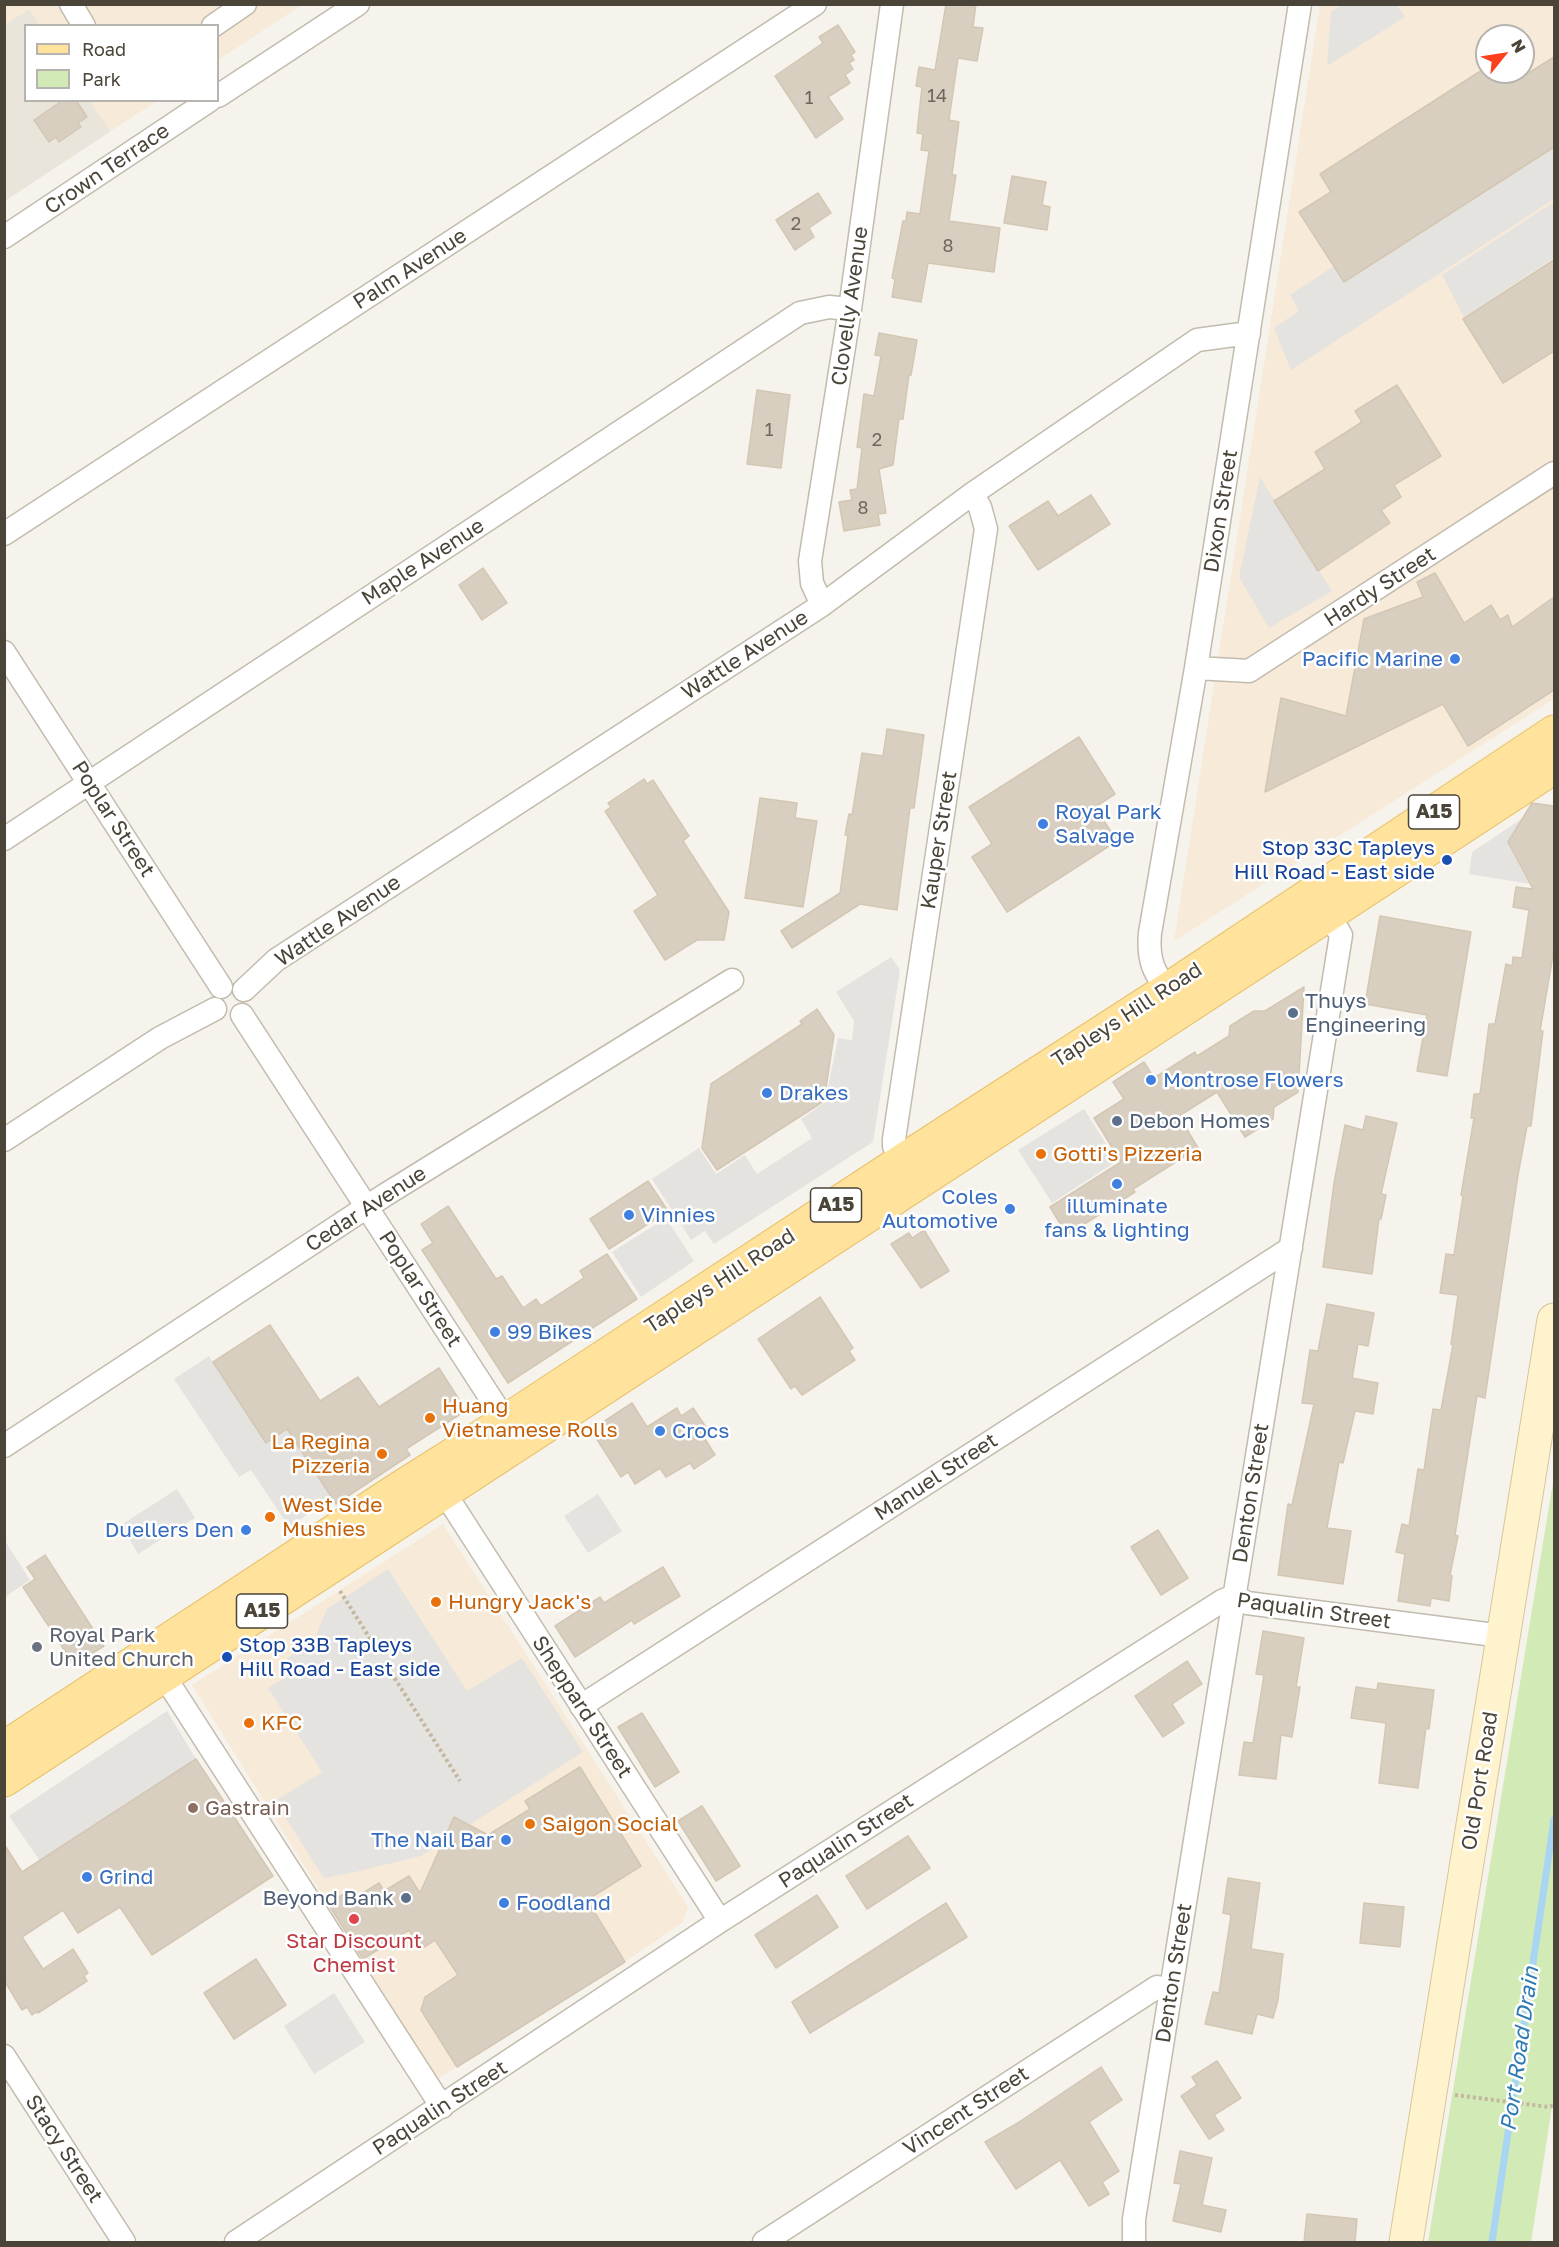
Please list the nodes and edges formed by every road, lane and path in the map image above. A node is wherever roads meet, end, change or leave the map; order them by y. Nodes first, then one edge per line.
1 (71, 4) edge
2 (244, 4) edge
3 (358, 4) edge
4 (815, 4) edge
5 (892, 4) edge
6 (1300, 4) edge
7 (83, 24) edge
8 (216, 24) edge
9 (219, 95) edge
10 (207, 102) edge
11 (4, 237) edge
12 (850, 309) junction
13 (1249, 333) junction
14 (1554, 473) edge
15 (972, 494) junction
16 (4, 534) edge
17 (822, 605) junction
18 (4, 652) edge
19 (1196, 668) junction
20 (1554, 732) edge
21 (1554, 766) edge
22 (90, 783) junction
23 (1554, 787) edge
24 (1521, 789) junction
25 (4, 839) edge
26 (1322, 903) junction
27 (732, 980) dead end
28 (221, 987) junction
29 (244, 990) junction
30 (1173, 1000) junction
31 (215, 1010) junction
32 (242, 1015) junction
33 (4, 1140) edge
34 (908, 1172) junction
35 (367, 1208) junction
36 (1291, 1248) junction
37 (1554, 1320) edge
38 (513, 1432) junction
39 (4, 1446) edge
40 (444, 1492) junction
41 (338, 1588) dead end
42 (1234, 1596) junction
43 (1502, 1636) junction
44 (371, 1640) dead end
45 (385, 1663) dead end
46 (157, 1665) junction
47 (581, 1706) junction
48 (4, 1748) edge
49 (4, 1780) edge
50 (460, 1781) dead end
51 (720, 1921) junction
52 (1172, 1990) junction
53 (4, 2056) edge
54 (1445, 2094) dead end
55 (1554, 2105) edge
56 (442, 2107) junction
57 (124, 2242) edge
58 (236, 2242) edge
59 (764, 2242) edge
60 (1134, 2242) edge
61 (1406, 2242) edge

1 - 7 street
2 - 8 street
3 - 9 street
4 - 16 street, Palm Avenue
5 - 12 street, Clovelly Avenue
6 - 13 street, Dixon Street
10 - 11 street, Crown Terrace
12 - 17 street, Clovelly Avenue
12 - 22 street, Maple Avenue
13 - 15 street, Wattle Avenue
13 - 19 street, Dixon Street
14 - 19 street, Hardy Street
15 - 17 street, Wattle Avenue
15 - 34 street, Kauper Street
17 - 29 street, Wattle Avenue
18 - 22 street, Poplar Street
19 - 30 street, Dixon Street
20 - 26 main road, Tapleys Hill Road / A15
21 - 24 main road, Tapleys Hill Road / A15
22 - 25 street, Maple Avenue
22 - 28 street, Poplar Street
23 - 24 main road
24 - 26 main road, Tapleys Hill Road / A15
26 - 30 main road, Tapleys Hill Road / A15
26 - 36 street, Denton Street
27 - 35 street, Cedar Avenue
28 - 29 street
28 - 31 street
29 - 32 street
30 - 34 main road, Tapleys Hill Road / A15
31 - 32 street
31 - 33 street
32 - 35 street, Poplar Street
34 - 38 main road, Tapleys Hill Road / A15
35 - 38 street, Poplar Street
35 - 39 street, Cedar Avenue
36 - 42 street, Denton Street
36 - 47 street, Manuel Street
37 - 43 main road, Old Port Road
38 - 40 main road, Tapleys Hill Road / A15
38 - 46 main road, Tapleys Hill Road / A15
40 - 46 main road, Tapleys Hill Road / A15
40 - 47 street, Sheppard Street
41 - 44 path
42 - 43 street, Paqualin Street
42 - 51 street, Paqualin Street
42 - 52 street, Denton Street
43 - 61 main road, Old Port Road
45 - 50 path
46 - 48 main road, Tapleys Hill Road / A15
46 - 49 main road, Tapleys Hill Road / A15
46 - 56 street
47 - 51 street, Sheppard Street
51 - 56 street, Paqualin Street
52 - 59 street, Vincent Street
52 - 60 street, Denton Street
53 - 57 street, Stacy Street
54 - 55 path
56 - 58 street, Paqualin Street

